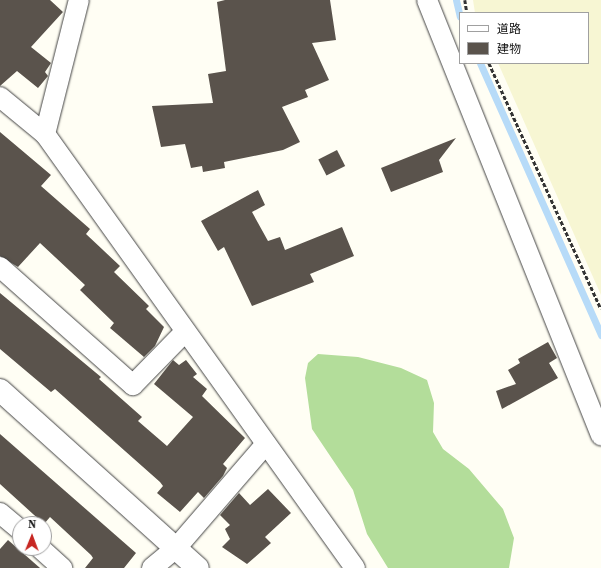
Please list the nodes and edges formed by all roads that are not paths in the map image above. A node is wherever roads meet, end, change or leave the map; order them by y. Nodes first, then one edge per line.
1 (79, 0) edge
2 (426, 0) edge
3 (0, 97) edge
4 (45, 134) junction
5 (0, 267) edge
6 (184, 333) junction
7 (0, 390) edge
8 (601, 436) edge
9 (266, 444) junction
10 (0, 513) edge
11 (12, 523) edge
12 (177, 547) junction
13 (49, 556) edge
14 (62, 568) edge
15 (152, 568) edge
16 (198, 568) edge
17 (355, 568) edge

1 - 4 street
2 - 8 street
3 - 4 street
4 - 6 street
5 - 6 street
6 - 9 street
7 - 12 street
9 - 12 street
9 - 17 street
10 - 11 street
12 - 15 street
12 - 16 street
13 - 14 street

